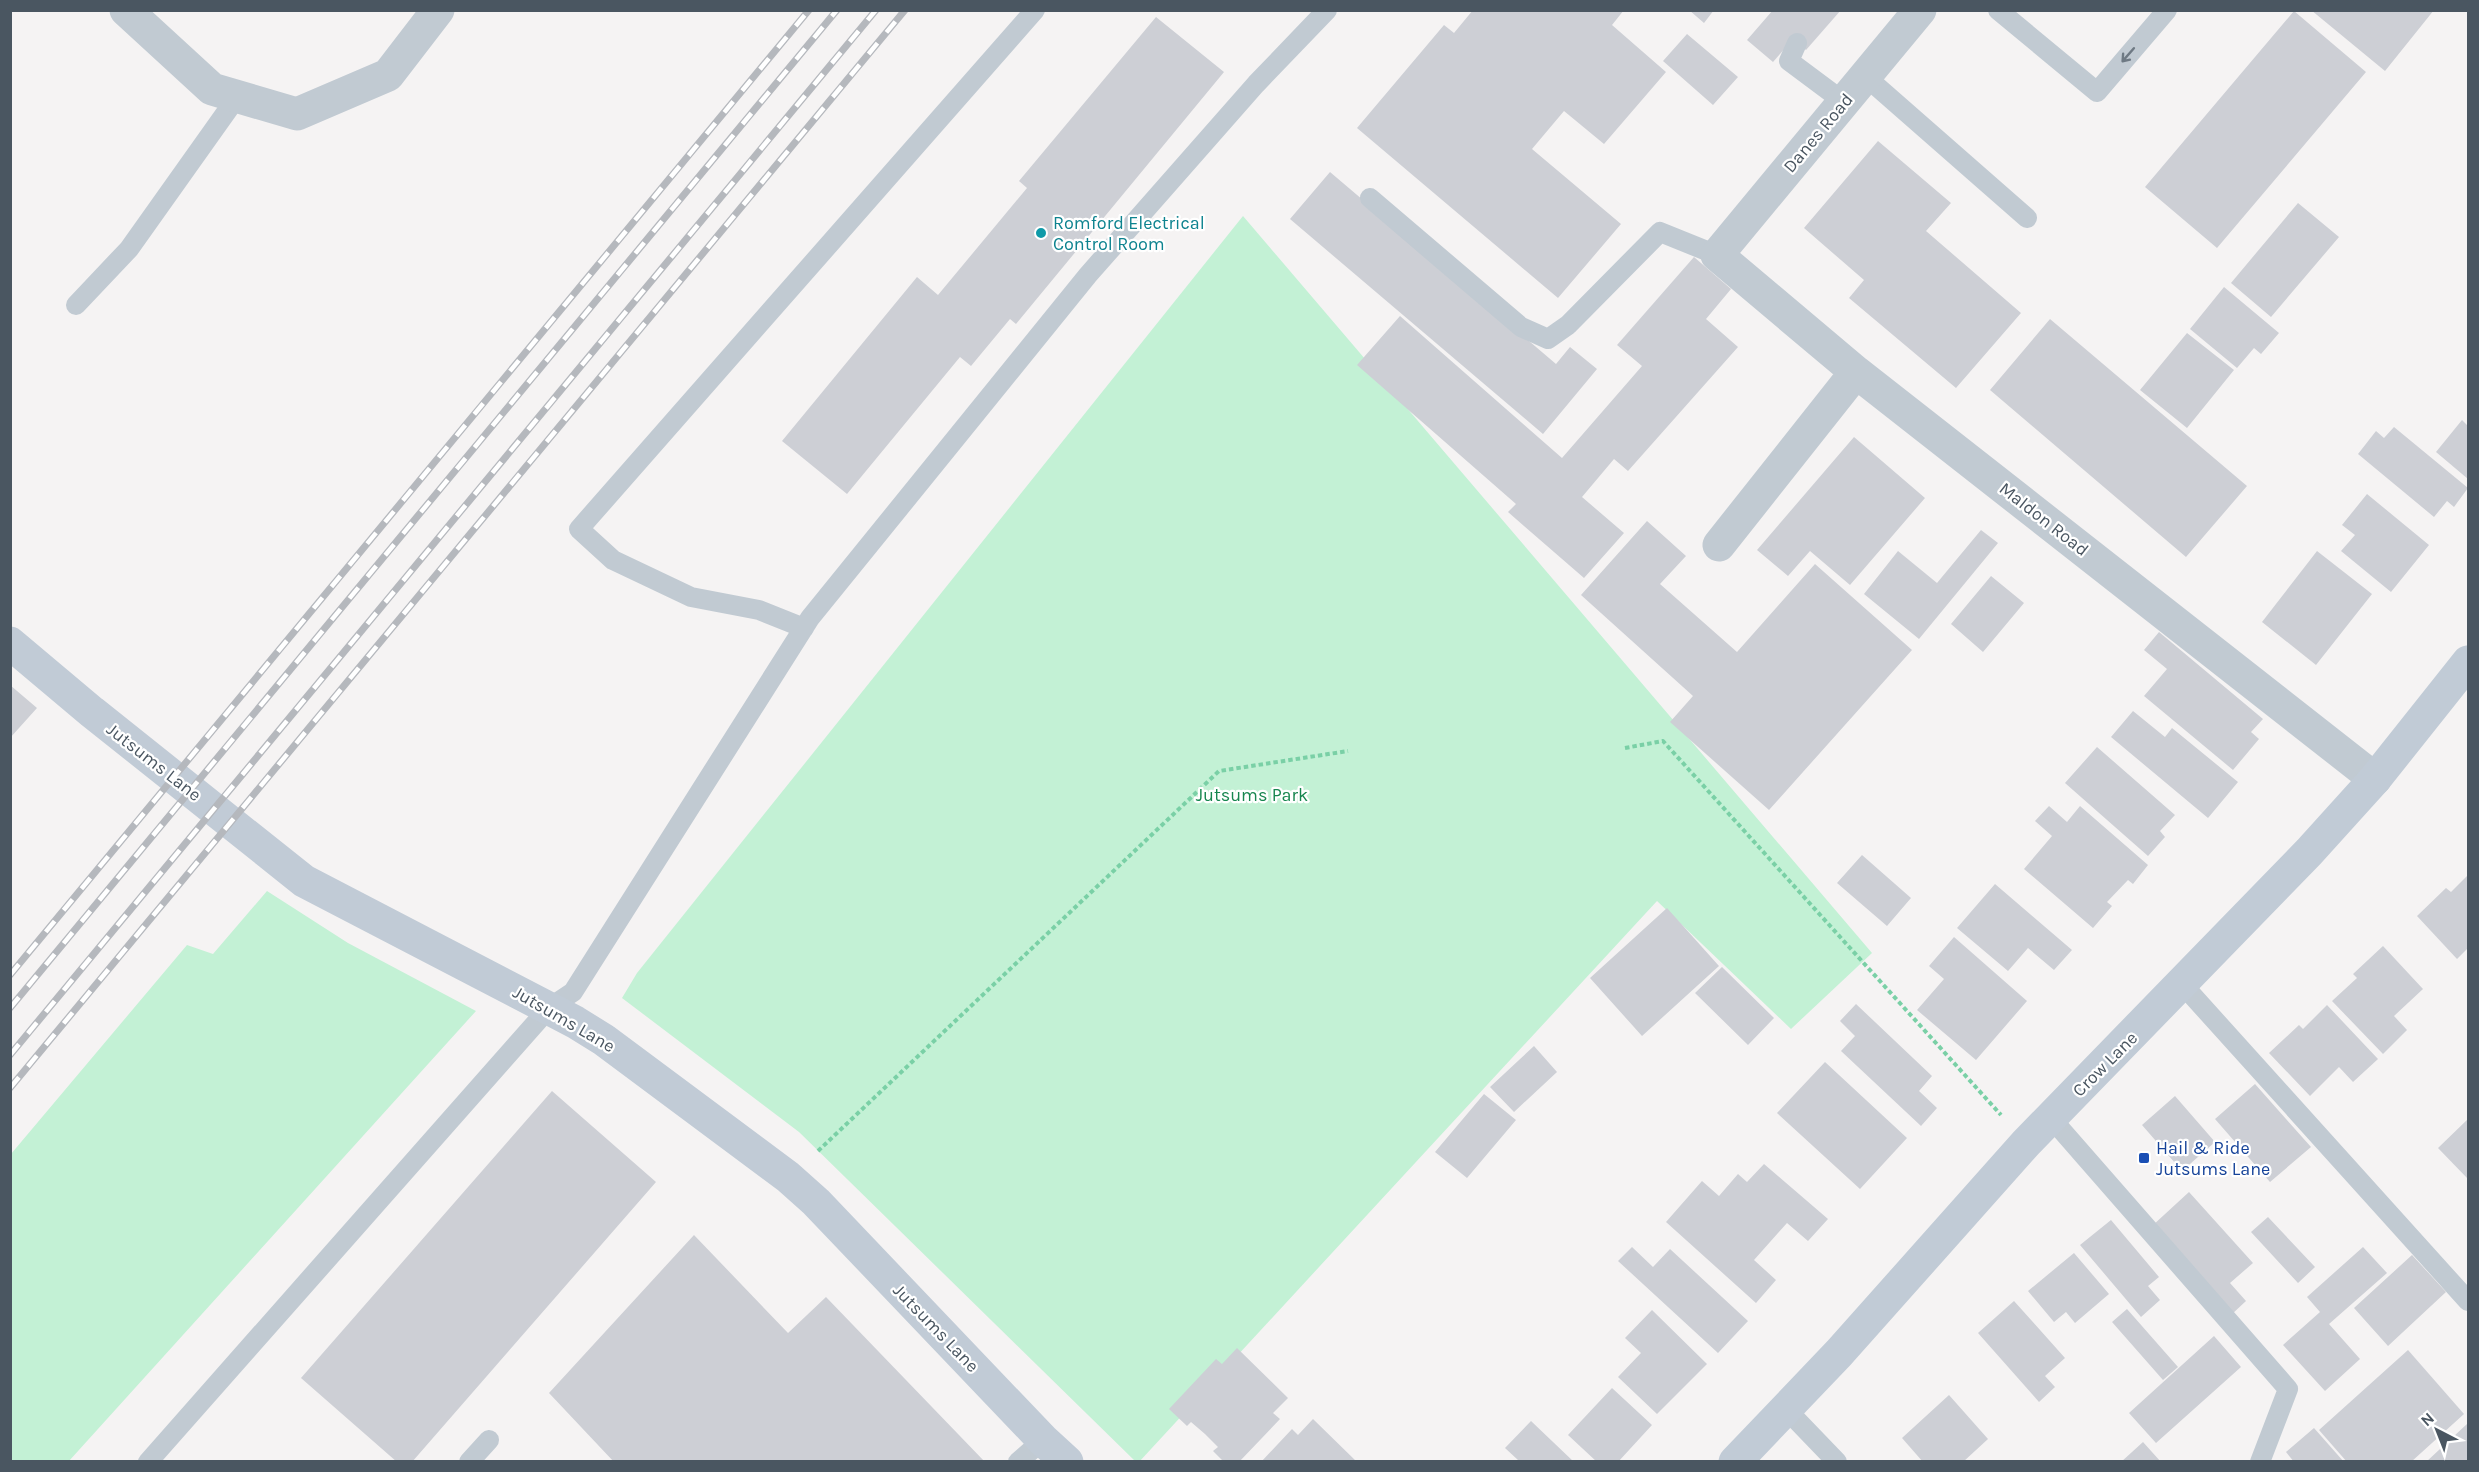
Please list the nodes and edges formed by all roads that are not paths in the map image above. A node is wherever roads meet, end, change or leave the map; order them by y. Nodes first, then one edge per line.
1 (126, 10) edge
2 (438, 10) edge
3 (1035, 10) edge
4 (1327, 10) edge
5 (1920, 10) edge
6 (1998, 10) edge
7 (2167, 10) edge
8 (1797, 43) dead end
9 (1865, 76) junction
10 (237, 97) junction
11 (1844, 102) junction
12 (1370, 198) dead end
13 (2027, 218) dead end
14 (1717, 255) junction
15 (76, 305) dead end
16 (1856, 372) junction
17 (1719, 545) dead end
18 (804, 628) junction
19 (10, 643) edge
20 (2469, 662) edge
21 (2375, 779) junction
22 (2183, 985) junction
23 (549, 1008) junction
24 (2051, 1118) junction
25 (2469, 1301) edge
26 (1786, 1409) junction
27 (489, 1440) dead end
28 (1055, 1451) edge
29 (148, 1461) edge
30 (469, 1461) edge
31 (1018, 1461) edge
32 (1735, 1461) edge
33 (1837, 1461) edge
34 (2260, 1461) edge

1 - 10 street
2 - 10 street
3 - 18 lane
4 - 18 lane
5 - 9 street, Danes Road
7 -> 6 lane
8 - 11 lane
9 - 11 street, Danes Road
9 - 13 lane
10 - 15 lane
11 - 14 street, Danes Road
12 - 14 lane
14 - 16 street, Maldon Road
16 - 17 street
16 - 21 street, Maldon Road
18 - 23 lane
19 - 23 street, Jutsums Lane
20 - 21 street, Crow Lane
21 - 22 street, Crow Lane
22 - 24 street, Crow Lane
22 - 25 lane
23 - 28 street, Jutsums Lane
23 - 29 lane
24 - 26 street, Crow Lane
24 - 34 lane
26 - 32 street, Crow Lane
26 - 33 lane
27 - 30 lane
28 - 31 lane

